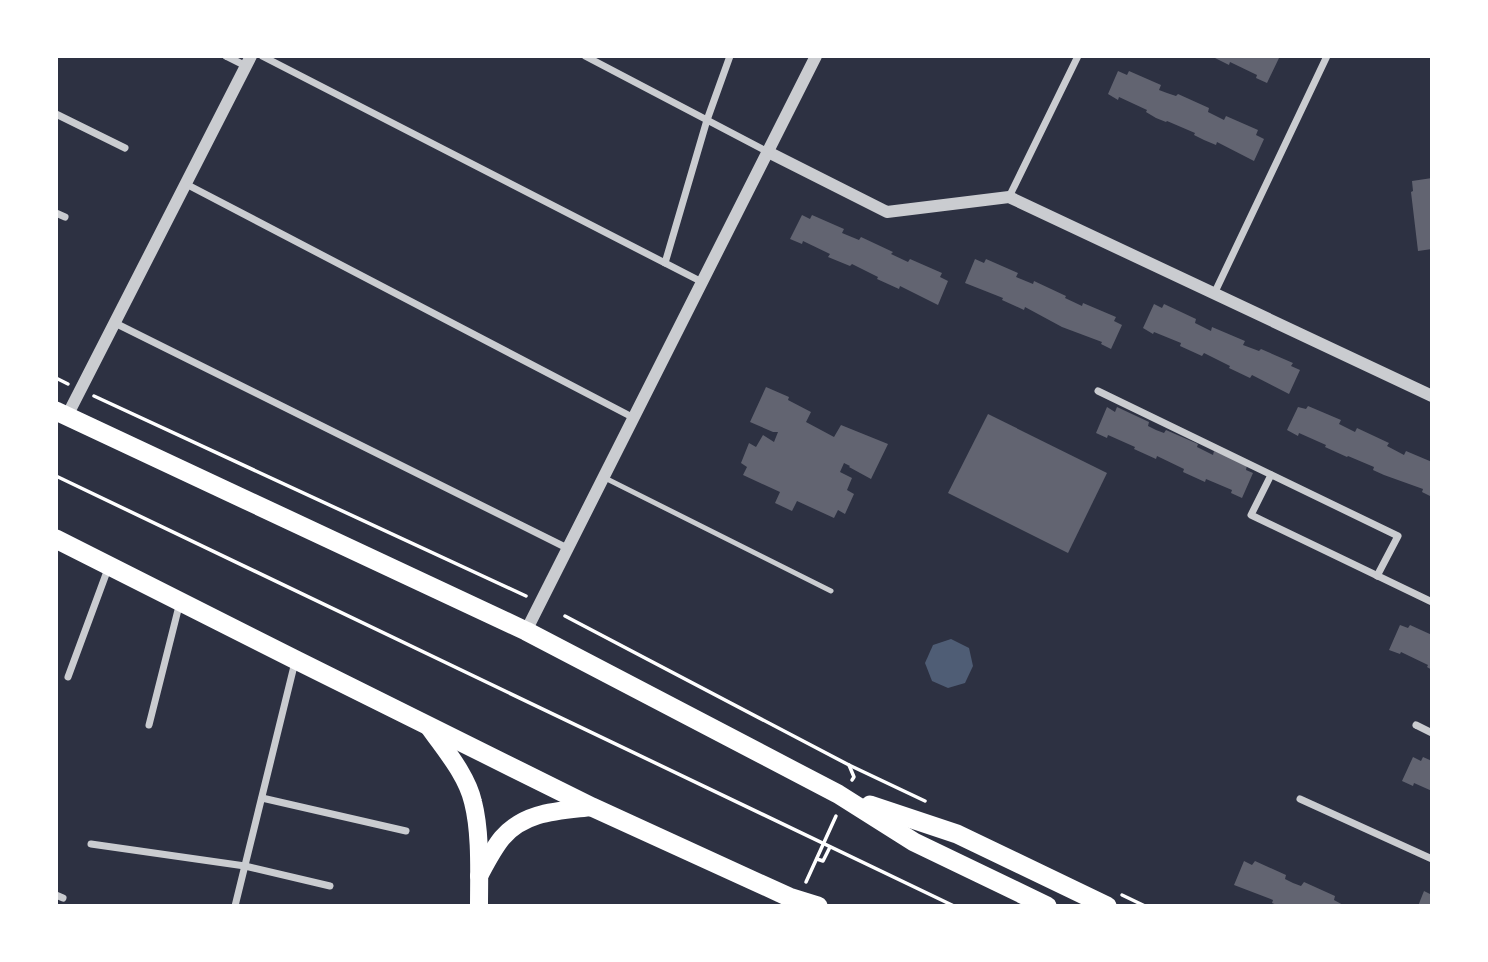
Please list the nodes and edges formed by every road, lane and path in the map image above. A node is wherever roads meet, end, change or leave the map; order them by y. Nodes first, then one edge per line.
1 (226, 56) edge
2 (262, 56) edge
3 (585, 56) edge
4 (730, 56) edge
5 (816, 56) edge
6 (1078, 56) edge
7 (1327, 56) edge
8 (249, 61) edge
9 (56, 114) edge
10 (707, 120) junction
11 (125, 148) dead end
12 (768, 152) junction
13 (186, 184) junction
14 (1009, 197) junction
15 (56, 213) edge
16 (65, 218) dead end
17 (665, 263) junction
18 (702, 282) junction
19 (1214, 293) junction
20 (115, 323) junction
21 (56, 378) edge
22 (81, 390) junction
23 (1098, 391) dead end
24 (1432, 396) edge
25 (62, 413) edge
26 (634, 418) junction
27 (1271, 475) junction
28 (56, 476) edge
29 (603, 477) junction
30 (56, 539) edge
31 (567, 548) junction
32 (110, 566) junction
33 (1377, 576) junction
34 (831, 591) dead end
35 (180, 602) junction
36 (540, 602) junction
37 (1432, 602) edge
38 (565, 616) dead end
39 (526, 631) junction
40 (296, 660) junction
41 (68, 677) dead end
42 (149, 725) dead end
43 (1416, 725) dead end
44 (429, 727) junction
45 (1432, 733) edge
46 (849, 765) junction
47 (262, 798) junction
48 (842, 798) junction
49 (1300, 799) dead end
50 (931, 804) dead end
51 (592, 807) junction
52 (406, 831) dead end
53 (91, 844) dead end
54 (830, 846) junction
55 (817, 859) junction
56 (1432, 859) edge
57 (245, 866) junction
58 (479, 876) junction
59 (806, 882) dead end
60 (330, 886) dead end
61 (1114, 900) edge
62 (796, 902) edge
63 (235, 906) edge
64 (479, 906) edge
65 (818, 906) edge
66 (954, 906) edge
67 (1047, 906) edge
68 (1145, 906) edge

1 - 8 street
2 - 17 street
3 - 10 street
4 - 10 street
5 - 12 street
6 - 14 street
7 - 19 street
8 - 13 street
9 - 11 street
10 - 12 street
10 - 17 street
12 - 14 street
12 - 18 street
13 - 20 street
13 - 26 street
14 - 19 street
15 - 16 street
17 - 18 street
18 - 26 street
19 - 24 street
20 - 22 street
20 - 31 street
21 - 22 path
22 - 25 street
22 - 36 path
23 - 27 street
25 - 39 highway
26 - 29 street
27 - 33 street
27 - 33 street
28 - 54 path
29 - 31 street
29 - 34 lane
30 - 32 highway
31 - 36 street
32 - 35 highway
32 - 41 street
33 - 37 street
35 - 40 highway
35 - 42 street
36 - 39 street
38 - 46 path
39 - 48 highway
40 - 44 highway
40 - 47 street
43 - 45 street
44 - 51 highway
44 - 58 main road
46 - 48 path
46 - 50 path
47 - 52 street
47 - 57 street
48 - 55 path
48 - 61 highway
48 - 67 highway
49 - 56 street
51 - 58 main road
51 - 62 highway
53 - 57 street
54 - 55 path
54 - 66 path
55 - 59 path
57 - 60 street
57 - 63 street
58 - 64 main road
61 - 68 path
62 - 65 highway

